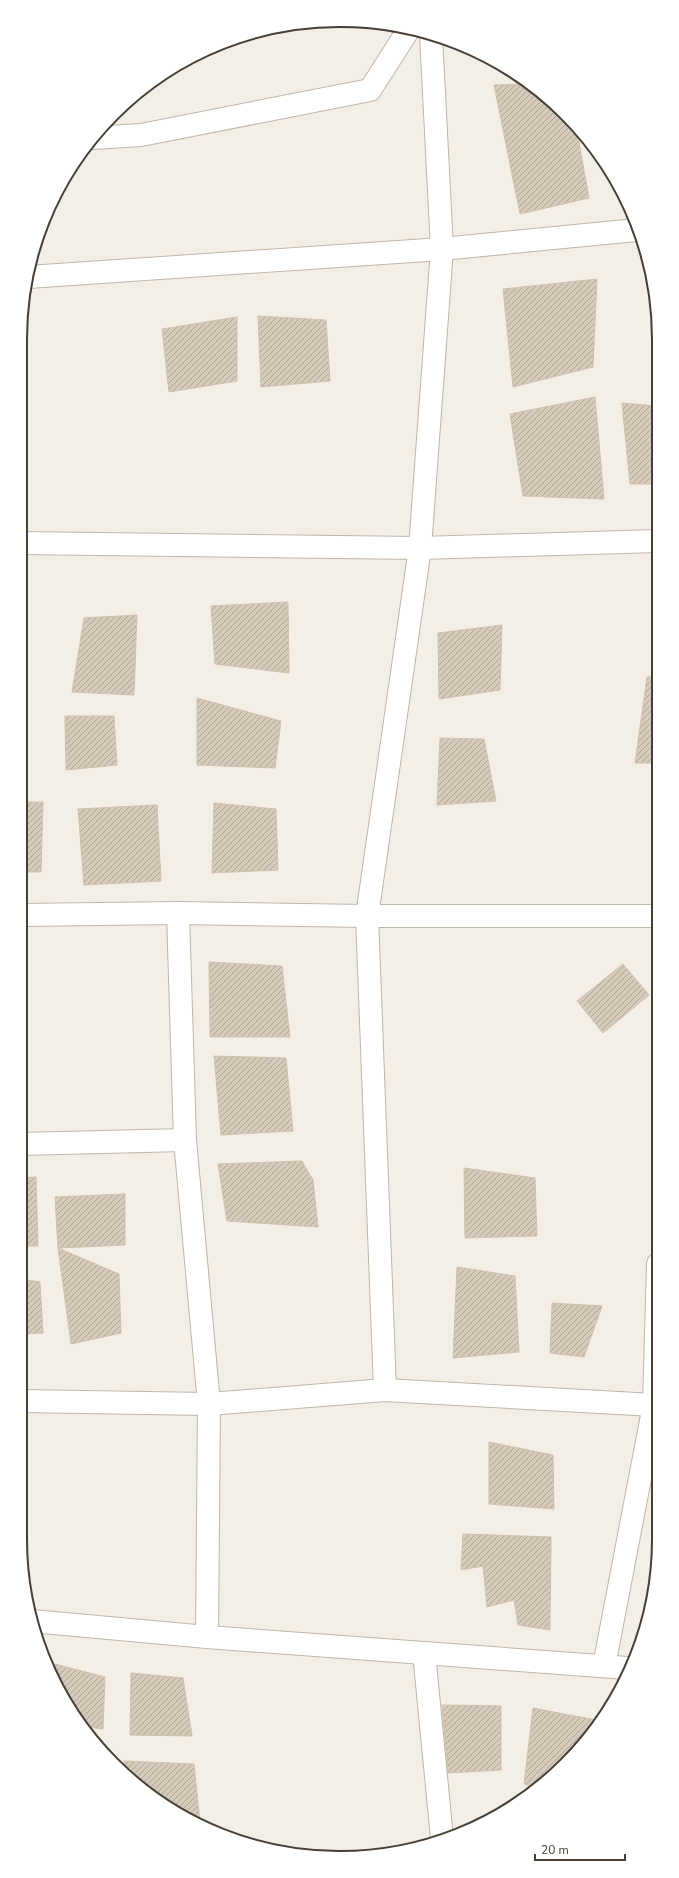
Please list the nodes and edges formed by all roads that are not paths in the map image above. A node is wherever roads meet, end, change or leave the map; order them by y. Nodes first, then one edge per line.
1 (406, 34) edge
2 (431, 41) edge
3 (101, 138) edge
4 (632, 230) edge
5 (442, 249) junction
6 (34, 277) edge
7 (652, 541) edge
8 (27, 543) edge
9 (420, 548) junction
10 (178, 913) junction
11 (27, 915) edge
12 (367, 916) junction
13 (652, 916) edge
14 (185, 1140) junction
15 (27, 1144) edge
16 (385, 1390) junction
17 (27, 1401) edge
18 (209, 1404) junction
19 (652, 1405) edge
20 (652, 1415) edge
21 (39, 1622) edge
22 (207, 1637) junction
23 (424, 1653) junction
24 (604, 1666) junction
25 (624, 1668) edge
26 (442, 1833) edge

1 - 3 street
2 - 5 street
4 - 5 street
5 - 6 street
5 - 9 street
7 - 9 street
8 - 9 street
9 - 12 street
10 - 11 street
10 - 12 street
10 - 14 street
12 - 13 street
12 - 16 street
14 - 15 street
14 - 18 street
16 - 18 street
16 - 19 street
17 - 18 street
18 - 22 street
20 - 24 street
21 - 22 street
22 - 23 street
23 - 24 street
23 - 26 street
24 - 25 street

